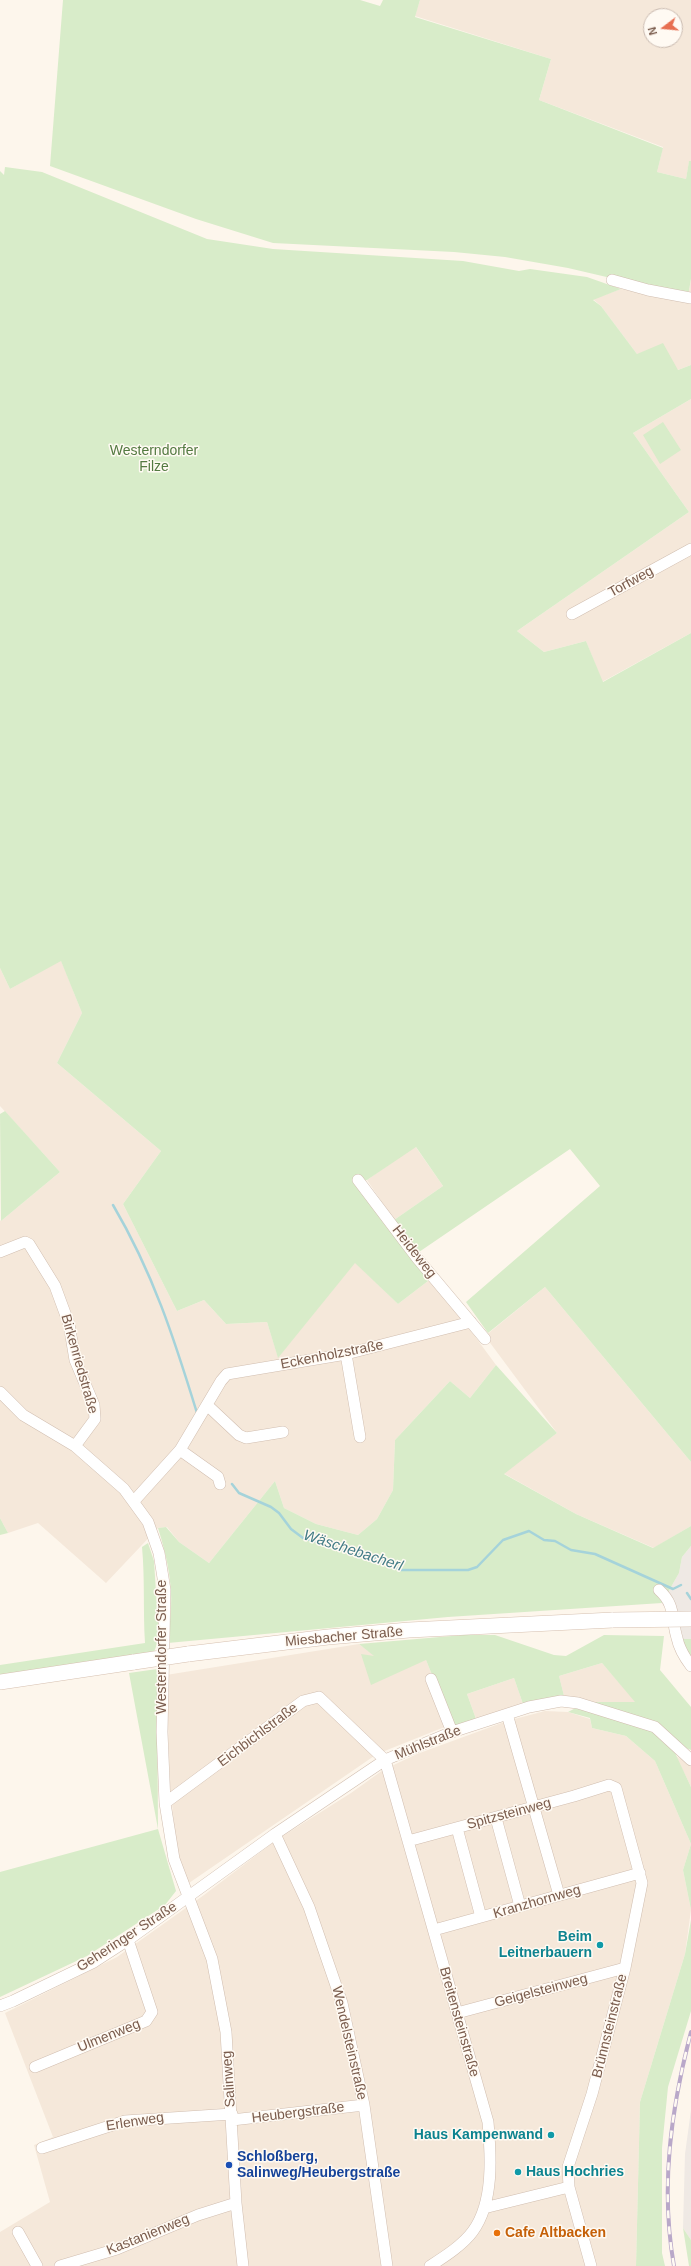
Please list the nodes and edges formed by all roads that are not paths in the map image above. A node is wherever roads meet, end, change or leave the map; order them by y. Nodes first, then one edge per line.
1 (612, 280) dead end
2 (691, 298) edge
3 (691, 549) edge
4 (572, 614) dead end
5 (358, 1180) dead end
6 (0, 1252) edge
7 (471, 1322) junction
8 (485, 1339) dead end
9 (346, 1354) junction
10 (0, 1392) edge
11 (207, 1405) junction
12 (283, 1432) dead end
13 (360, 1437) dead end
14 (76, 1446) junction
15 (180, 1450) junction
16 (220, 1484) dead end
17 (134, 1501) junction
18 (659, 1590) dead end
19 (691, 1619) edge
20 (691, 1666) edge
21 (431, 1679) dead end
22 (0, 1682) edge
23 (507, 1714) junction
24 (452, 1732) junction
25 (385, 1760) junction
26 (691, 1760) edge
27 (609, 1785) joint
28 (165, 1803) junction
29 (535, 1807) junction
30 (496, 1818) junction
31 (457, 1828) junction
32 (275, 1834) junction
33 (408, 1841) junction
34 (640, 1873) junction
35 (559, 1895) junction
36 (187, 1898) junction
37 (520, 1906) junction
38 (481, 1917) junction
39 (434, 1930) junction
40 (128, 1940) junction
41 (625, 1968) junction
42 (0, 2006) edge
43 (457, 2013) junction
44 (35, 2067) dead end
45 (364, 2105) junction
46 (232, 2117) junction
47 (42, 2148) dead end
48 (569, 2187) junction
49 (236, 2203) junction
50 (484, 2208) junction
51 (18, 2232) dead end
52 (386, 2264) edge
53 (37, 2266) edge
54 (60, 2266) edge
55 (243, 2266) edge
56 (430, 2266) edge
57 (591, 2266) edge

1 - 2 street
3 - 4 street, Torfweg
5 - 7 street, Heideweg
6 - 14 street, Birkenriedstraße
7 - 8 street, Heideweg
7 - 9 street, Eckenholzstraße
9 - 11 street, Eckenholzstraße
9 - 13 street
10 - 14 street, Westerndorfer Straße
11 - 12 street
11 - 15 street, Eckenholzstraße
14 - 17 street, Westerndorfer Straße
15 - 16 street
15 - 17 street, Eckenholzstraße
17 - 28 street, Westerndorfer Straße
18 - 20 street
19 - 22 main road, Miesbacher Straße, bridge
21 - 24 street
23 - 24 street, Mühlstraße
23 - 26 street, Mühlstraße
23 - 29 street
24 - 25 street, Mühlstraße
25 - 28 street, Eichbichlstraße
25 - 32 street, Mühlstraße
25 - 33 street, Breitensteinstraße
27 - 29 street, Spitzsteinweg
27 - 34 street, Brünnsteinstraße
28 - 36 street, Westerndorfer Straße
29 - 30 street, Spitzsteinweg
29 - 35 street
30 - 31 street, Spitzsteinweg
30 - 37 street
31 - 33 street, Spitzsteinweg
31 - 38 street
32 - 36 street, Mühlstraße
32 - 45 street, Wendelsteinstraße
33 - 39 street, Breitensteinstraße
34 - 35 street, Kranzhornweg
34 - 41 street, Brünnsteinstraße
35 - 37 street, Kranzhornweg
36 - 40 street, Geheringer Straße
36 - 46 street, Salinweg
37 - 38 street, Kranzhornweg
38 - 39 street, Kranzhornweg
39 - 43 street, Breitensteinstraße
40 - 42 street, Geheringer Straße
40 - 44 street, Ulmenweg
41 - 43 street, Geigelsteinweg
41 - 48 street, Brünnsteinstraße
43 - 50 street, Breitensteinstraße
45 - 46 street, Heubergstraße
45 - 52 street, Wendelsteinstraße
46 - 47 street, Erlenweg
46 - 49 street, Salinweg
48 - 50 street
48 - 57 street, Brünnsteinstraße
49 - 54 street, Kastanienweg
49 - 55 street, Salinweg
50 - 56 street, Breitensteinstraße
51 - 53 street

